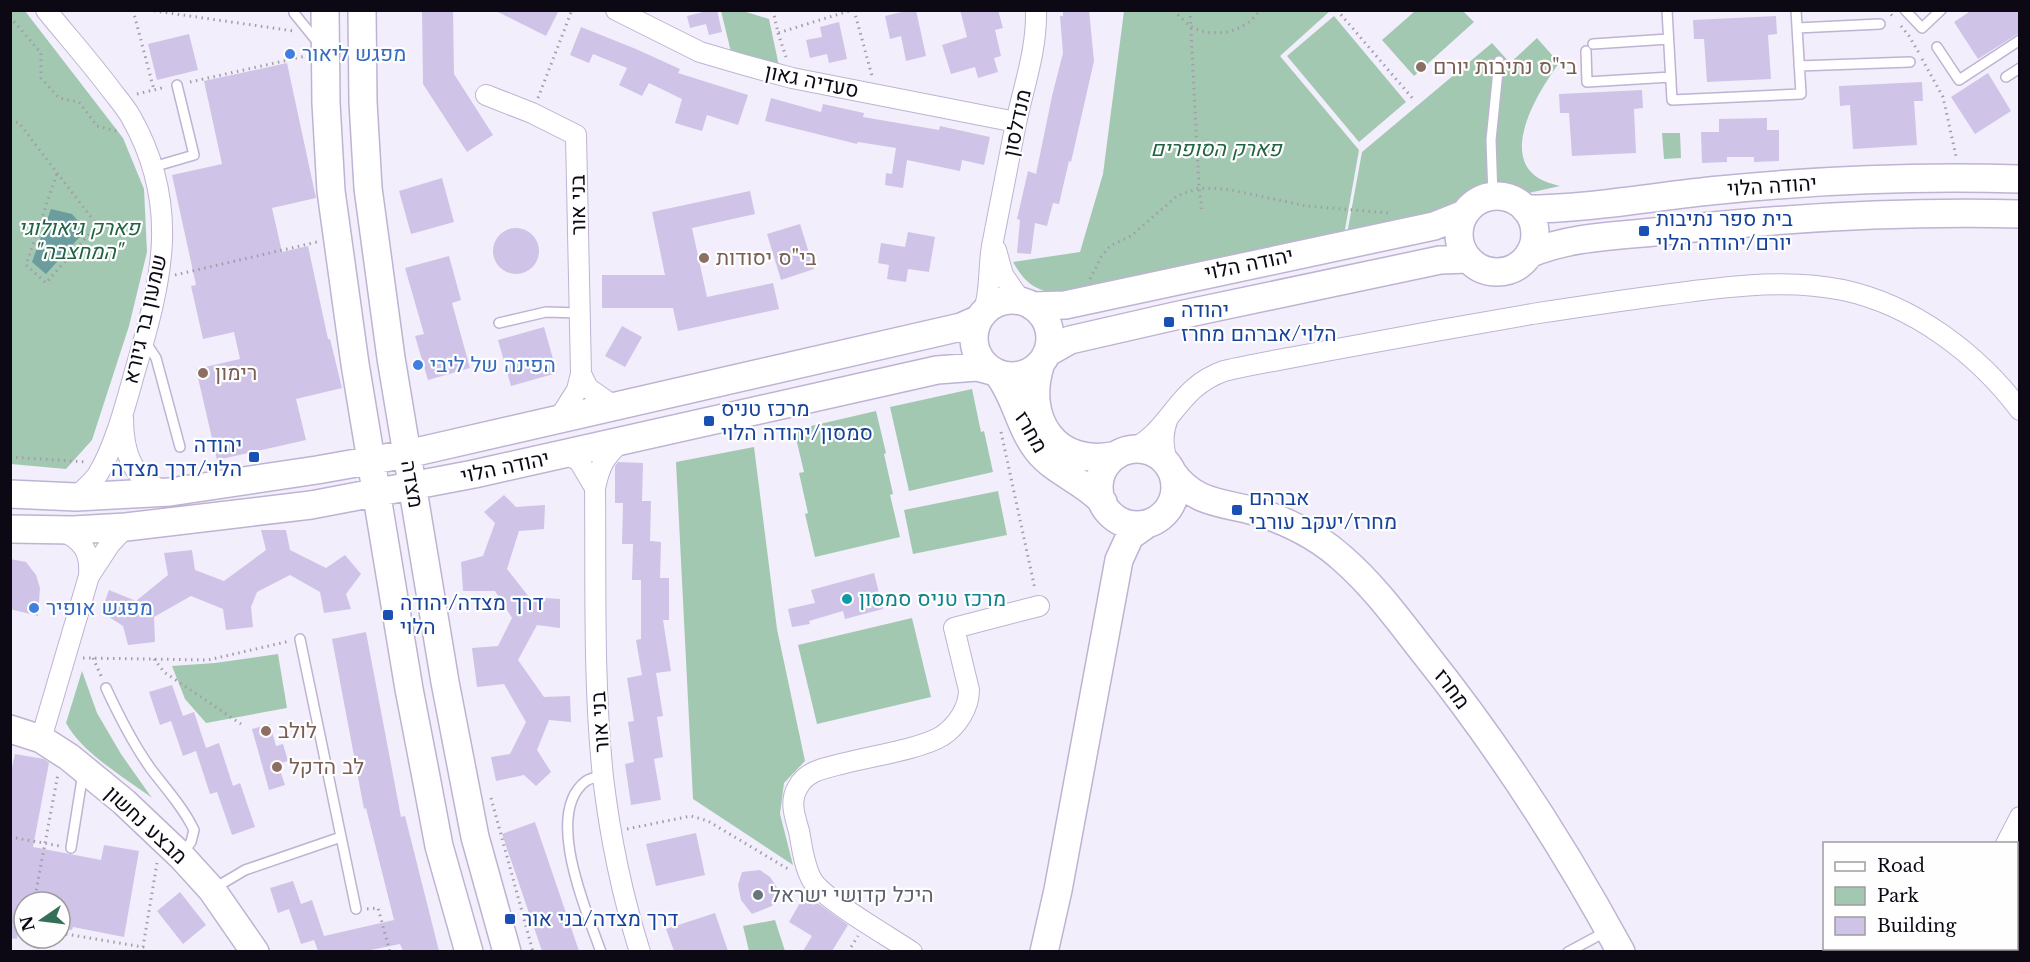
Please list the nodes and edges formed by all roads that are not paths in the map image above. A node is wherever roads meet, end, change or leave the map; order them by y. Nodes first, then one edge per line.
1 (46, 10) edge
2 (294, 10) edge
3 (325, 10) edge
4 (362, 10) edge
5 (616, 10) edge
6 (1036, 10) edge
7 (1667, 10) edge
8 (1796, 10) edge
9 (1905, 10) edge
10 (1941, 10) edge
11 (1880, 24) dead end
12 (1797, 27) junction
13 (1668, 39) junction
14 (2019, 40) edge
15 (318, 42) junction
16 (1593, 44) dead end
17 (1937, 47) dead end
18 (1586, 51) dead end
19 (1499, 61) dead end
20 (1910, 62) dead end
21 (1799, 66) junction
22 (2019, 68) edge
23 (1671, 77) junction
24 (2006, 77) dead end
25 (177, 85) road end
26 (486, 95) dead end
27 (1017, 122) junction
28 (153, 167) junction
29 (2019, 179) edge
30 (1493, 196) junction
31 (1525, 209) junction
32 (1464, 214) junction
33 (2019, 214) edge
34 (994, 236) junction
35 (1529, 254) junction
36 (1468, 259) junction
37 (1026, 303) junction
38 (580, 314) junction
39 (981, 316) junction
40 (499, 322) dead end
41 (144, 340) junction
42 (1044, 358) junction
43 (995, 372) junction
44 (581, 374) junction
45 (398, 398) junction
46 (362, 407) junction
47 (615, 407) junction
48 (2019, 410) edge
49 (124, 411) junction
50 (1169, 416) junction
51 (558, 420) junction
52 (466, 441) junction
53 (622, 441) junction
54 (180, 447) dead end
55 (1123, 453) junction
56 (407, 454) junction
57 (566, 454) junction
58 (371, 461) junction
59 (317, 470) junction
60 (1171, 470) junction
61 (413, 487) junction
62 (595, 488) junction
63 (170, 492) junction
64 (376, 493) junction
65 (10, 494) edge
66 (76, 497) junction
67 (329, 501) junction
68 (1214, 503) junction
69 (1106, 507) junction
70 (1155, 520) junction
71 (126, 527) junction
72 (10, 529) edge
73 (61, 530) junction
74 (386, 551) junction
75 (1119, 560) junction
76 (89, 576) junction
77 (1039, 606) road end
78 (300, 639) road end
79 (106, 688) road end
80 (10, 729) edge
81 (51, 746) junction
82 (84, 769) junction
83 (603, 776) junction
84 (2019, 817) edge
85 (341, 837) junction
86 (2006, 842) edge
87 (71, 848) road end
88 (181, 856) junction
89 (212, 890) junction
90 (356, 909) road end
91 (1615, 941) edge
92 (255, 951) edge
93 (469, 951) edge
94 (507, 951) edge
95 (600, 951) edge
96 (640, 951) edge
97 (912, 951) edge
98 (1044, 951) edge
99 (1568, 951) edge

1 - 28 street, שמעון בר גיורא
2 - 15 lane
3 - 15 main road, מצדה
4 - 45 main road, מצדה
5 - 27 street, סעדיה גאון
6 - 27 street, מנדלסון
7 - 13 lane
8 - 12 lane
9 - 10 lane
11 - 12 lane
12 - 21 lane
13 - 16 lane
13 - 23 lane
14 - 17 lane
15 - 46 main road, מצדה
18 - 23 lane
19 - 30 lane
20 - 21 lane
21 - 23 lane
22 - 24 lane
25 - 28 lane
26 - 38 street, בני אור
27 - 34 street, מנדלסון
28 - 41 street, שמעון בר גיורא
29 - 31 main road, יהודה הלוי
30 - 31 main road
30 - 32 main road
31 - 35 main road
32 - 36 main road
32 - 37 main road, יהודה הלוי
33 - 35 main road, יהודה הלוי
34 - 37 street, מנדלסון
34 - 39 street, מנדלסון
35 - 36 main road
36 - 42 main road, יהודה הלוי
37 - 39 main road
37 - 42 main road
38 - 40 lane
38 - 44 street, בני אור
39 - 43 main road
39 - 47 main road, יהודה הלוי
41 - 49 street, שמעון בר גיורא
41 - 54 lane
42 - 43 main road
42 - 55 main road, מחרז
43 - 53 main road, יהודה הלוי
43 - 69 main road, מחרז
44 - 47 street
44 - 51 street, בני אור
45 - 52 main road
45 - 56 main road, מצדה
46 - 58 main road, מצדה
46 - 59 main road
47 - 51 main road, יהודה הלוי
48 - 50 street
49 - 63 street, שמעון בר גיורא
49 - 66 street, שמעון בר גיורא
50 - 55 street
50 - 60 street
51 - 52 main road, יהודה הלוי
52 - 56 main road, יהודה הלוי
53 - 57 main road, יהודה הלוי
53 - 62 street, בני אור
55 - 60 main road
55 - 69 main road
56 - 58 main road, יהודה הלוי
56 - 61 main road, מצדה
57 - 61 main road, יהודה הלוי
57 - 62 street
58 - 59 main road, יהודה הלוי
58 - 64 main road, מצדה
59 - 63 main road, יהודה הלוי
60 - 68 main road, מחרז
60 - 70 main road
61 - 64 main road, יהודה הלוי
61 - 94 main road, מצדה
62 - 83 street, בני אור
63 - 66 main road, יהודה הלוי
64 - 67 main road, יהודה הלוי
64 - 74 main road, מצדה
65 - 66 main road, יהודה הלוי
67 - 71 main road, יהודה הלוי
67 - 74 main road
68 - 70 main road, מחרז
68 - 91 main road, מחרז
69 - 70 main road
69 - 75 main road
70 - 75 main road
71 - 73 main road, יהודה הלוי
71 - 76 street
72 - 73 main road, יהודה הלוי
73 - 76 street
74 - 93 main road, מצדה
75 - 98 main road
76 - 81 street
77 - 97 street
78 - 85 lane
79 - 88 lane
80 - 81 main road, מבצע נחשון
81 - 82 main road, מבצע נחשון
82 - 87 lane
82 - 88 main road, מבצע נחשון
83 - 95 lane
83 - 96 street, בני אור
84 - 86 street
85 - 89 lane
85 - 90 lane
88 - 89 main road, מבצע נחשון
89 - 92 main road, מבצע נחשון
91 - 99 lane

